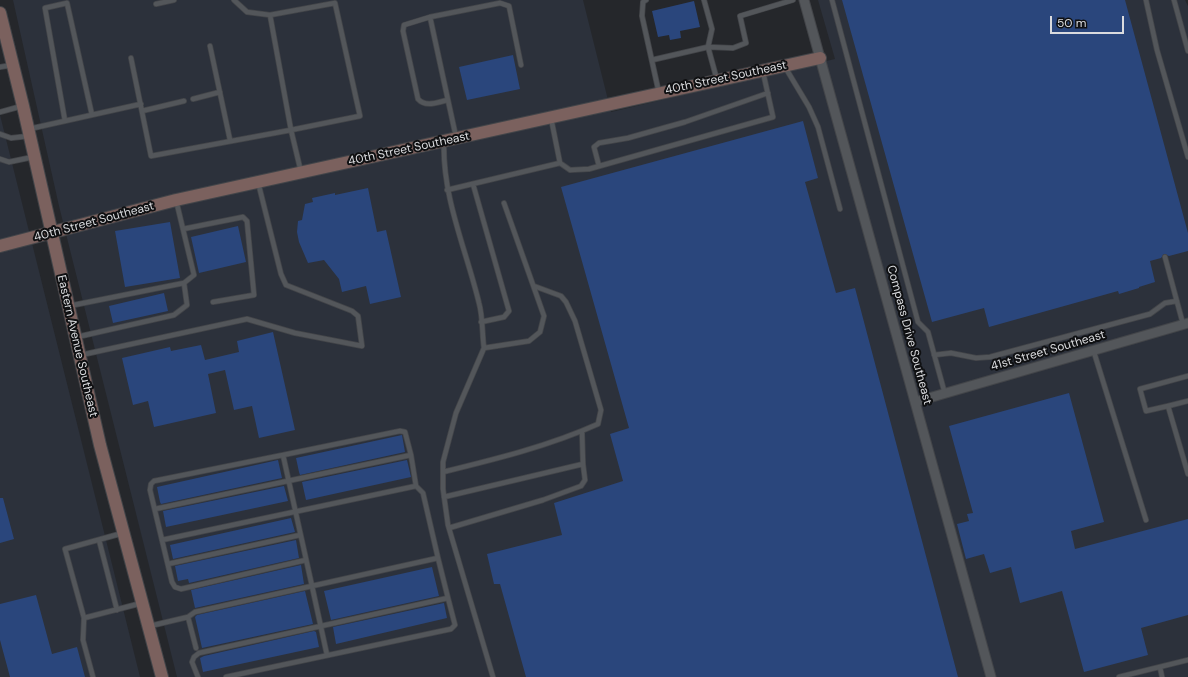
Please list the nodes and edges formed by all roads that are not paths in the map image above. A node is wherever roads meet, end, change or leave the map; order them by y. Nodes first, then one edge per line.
1 (174, 0) edge
2 (234, 0) edge
3 (646, 0) edge
4 (704, 0) edge
5 (793, 0) edge
6 (804, 0) edge
7 (832, 0) edge
8 (1146, 0) edge
9 (1174, 0) edge
10 (156, 4) dead end
11 (0, 13) edge
12 (270, 15) junction
13 (430, 17) junction
14 (210, 46) dead end
15 (708, 47) junction
16 (1188, 51) edge
17 (131, 58) dead end
18 (820, 58) junction
19 (652, 60) junction
20 (13, 64) junction
21 (521, 65) dead end
22 (784, 66) junction
23 (0, 67) edge
24 (762, 70) junction
25 (717, 80) junction
26 (220, 92) junction
27 (659, 93) junction
28 (768, 94) junction
29 (193, 99) dead end
30 (448, 100) junction
31 (184, 101) dead end
32 (141, 104) junction
33 (23, 106) junction
34 (142, 111) junction
35 (0, 112) edge
36 (92, 115) junction
37 (551, 117) junction
38 (66, 121) junction
39 (291, 130) junction
40 (29, 133) junction
41 (0, 134) edge
42 (456, 139) junction
43 (230, 140) junction
44 (444, 141) junction
45 (1187, 146) edge
46 (35, 156) junction
47 (1188, 157) edge
48 (0, 159) edge
49 (560, 163) junction
50 (599, 166) junction
51 (302, 173) junction
52 (258, 182) junction
53 (473, 184) junction
54 (447, 190) junction
55 (176, 200) junction
56 (504, 203) dead end
57 (840, 209) dead end
58 (183, 229) junction
59 (51, 233) junction
60 (0, 246) edge
61 (1165, 257) dead end
62 (184, 283) junction
63 (534, 286) junction
64 (1177, 301) junction
65 (213, 302) dead end
66 (68, 306) junction
67 (481, 322) junction
68 (1186, 324) edge
69 (75, 338) junction
70 (484, 348) junction
71 (1093, 349) junction
72 (934, 355) junction
73 (80, 356) junction
74 (1188, 376) edge
75 (945, 394) junction
76 (1188, 401) edge
77 (915, 402) junction
78 (1168, 406) junction
79 (582, 431) junction
80 (283, 455) junction
81 (411, 455) junction
82 (583, 464) junction
83 (443, 472) junction
84 (1188, 474) edge
85 (288, 481) junction
86 (416, 486) junction
87 (444, 497) junction
88 (155, 510) junction
89 (295, 511) junction
90 (1146, 520) dead end
91 (449, 528) junction
92 (123, 533) junction
93 (300, 535) junction
94 (99, 540) junction
95 (162, 540) junction
96 (438, 558) junction
97 (306, 560) junction
98 (168, 564) junction
99 (312, 586) junction
100 (448, 598) junction
101 (142, 603) junction
102 (117, 610) junction
103 (188, 617) junction
104 (84, 618) junction
105 (148, 627) junction
106 (321, 627) junction
107 (196, 648) dead end
108 (327, 655) junction
109 (1188, 660) edge
110 (1160, 667) junction
111 (93, 677) edge
112 (162, 677) edge
113 (198, 677) edge
114 (226, 677) edge
115 (493, 677) edge
116 (991, 677) edge
117 (1119, 677) edge
118 (1162, 677) edge

1 - 10 lane
2 - 12 lane
3 - 19 lane
4 - 15 lane
5 - 15 lane
6 - 18 street, Compass Drive Southeast
7 - 72 lane
8 - 45 lane
9 - 16 lane
11 - 20 street, Eastern Avenue Southeast
12 - 39 lane
12 - 39 lane
13 - 21 lane
13 - 30 lane
13 - 30 lane
14 - 26 lane
15 - 19 lane
15 - 25 lane
17 - 32 lane
18 - 22 street, 40th Street Southeast
18 - 77 street, Compass Drive Southeast
19 - 27 lane
20 - 23 lane
20 - 33 street, Eastern Avenue Southeast
22 - 24 street, 40th Street Southeast
22 - 57 lane
24 - 25 street, 40th Street Southeast
24 - 28 lane
25 - 27 street, 40th Street Southeast
26 - 29 lane
26 - 43 lane
27 - 37 street, 40th Street Southeast
28 - 50 lane
28 - 50 lane
30 - 42 lane
31 - 34 lane
32 - 34 lane
32 - 36 lane
33 - 35 lane
33 - 40 street, Eastern Avenue Southeast
34 - 43 lane
36 - 38 lane
36 - 38 lane
37 - 42 street, 40th Street Southeast
37 - 49 lane
38 - 40 lane
39 - 43 lane
39 - 51 lane
40 - 41 lane
40 - 46 street, Eastern Avenue Southeast
42 - 44 street, 40th Street Southeast
44 - 51 street, 40th Street Southeast
44 - 54 lane
45 - 47 lane
46 - 48 lane
46 - 59 street, Eastern Avenue Southeast
49 - 50 lane
49 - 53 lane
51 - 52 street, 40th Street Southeast
52 - 55 street, 40th Street Southeast
52 - 73 lane
53 - 54 lane
53 - 67 lane
54 - 67 lane
55 - 58 lane
55 - 59 street, 40th Street Southeast
56 - 63 lane
58 - 62 lane
58 - 65 lane
59 - 60 street, 40th Street Southeast
59 - 66 street, Eastern Avenue Southeast
61 - 64 lane
62 - 66 lane
62 - 69 lane
63 - 70 lane
63 - 79 lane
64 - 68 lane
64 - 72 lane
66 - 69 street, Eastern Avenue Southeast
67 - 70 lane
68 - 71 street, 41st Street Southeast
69 - 73 street, Eastern Avenue Southeast
70 - 83 lane
71 - 75 street, 41st Street Southeast
71 - 90 lane
72 - 75 lane
73 - 92 street, Eastern Avenue Southeast
74 - 78 lane
75 - 77 street, 41st Street Southeast
76 - 78 lane
77 - 116 street, Compass Drive Southeast
78 - 84 lane
79 - 82 lane
79 - 83 lane
80 - 81 lane
80 - 85 lane
80 - 88 lane
81 - 85 lane
81 - 86 lane
82 - 87 lane
82 - 91 lane
83 - 87 lane
85 - 88 lane
85 - 89 lane
86 - 89 lane
86 - 96 lane
87 - 91 lane
88 - 95 lane
89 - 93 lane
89 - 95 lane
91 - 115 lane
92 - 94 lane
92 - 101 street, Eastern Avenue Southeast
93 - 97 lane
93 - 98 lane
94 - 102 lane
94 - 104 lane
95 - 98 lane
96 - 99 lane
96 - 100 lane
97 - 98 lane
97 - 99 lane
99 - 103 lane
99 - 106 lane
100 - 106 lane
100 - 108 lane
101 - 102 lane
101 - 105 street, Eastern Avenue Southeast
102 - 104 lane
103 - 105 lane
103 - 107 lane
104 - 111 lane
105 - 112 street, Eastern Avenue Southeast
106 - 108 lane
106 - 113 lane
108 - 114 lane
109 - 110 lane
110 - 117 lane
110 - 118 lane

